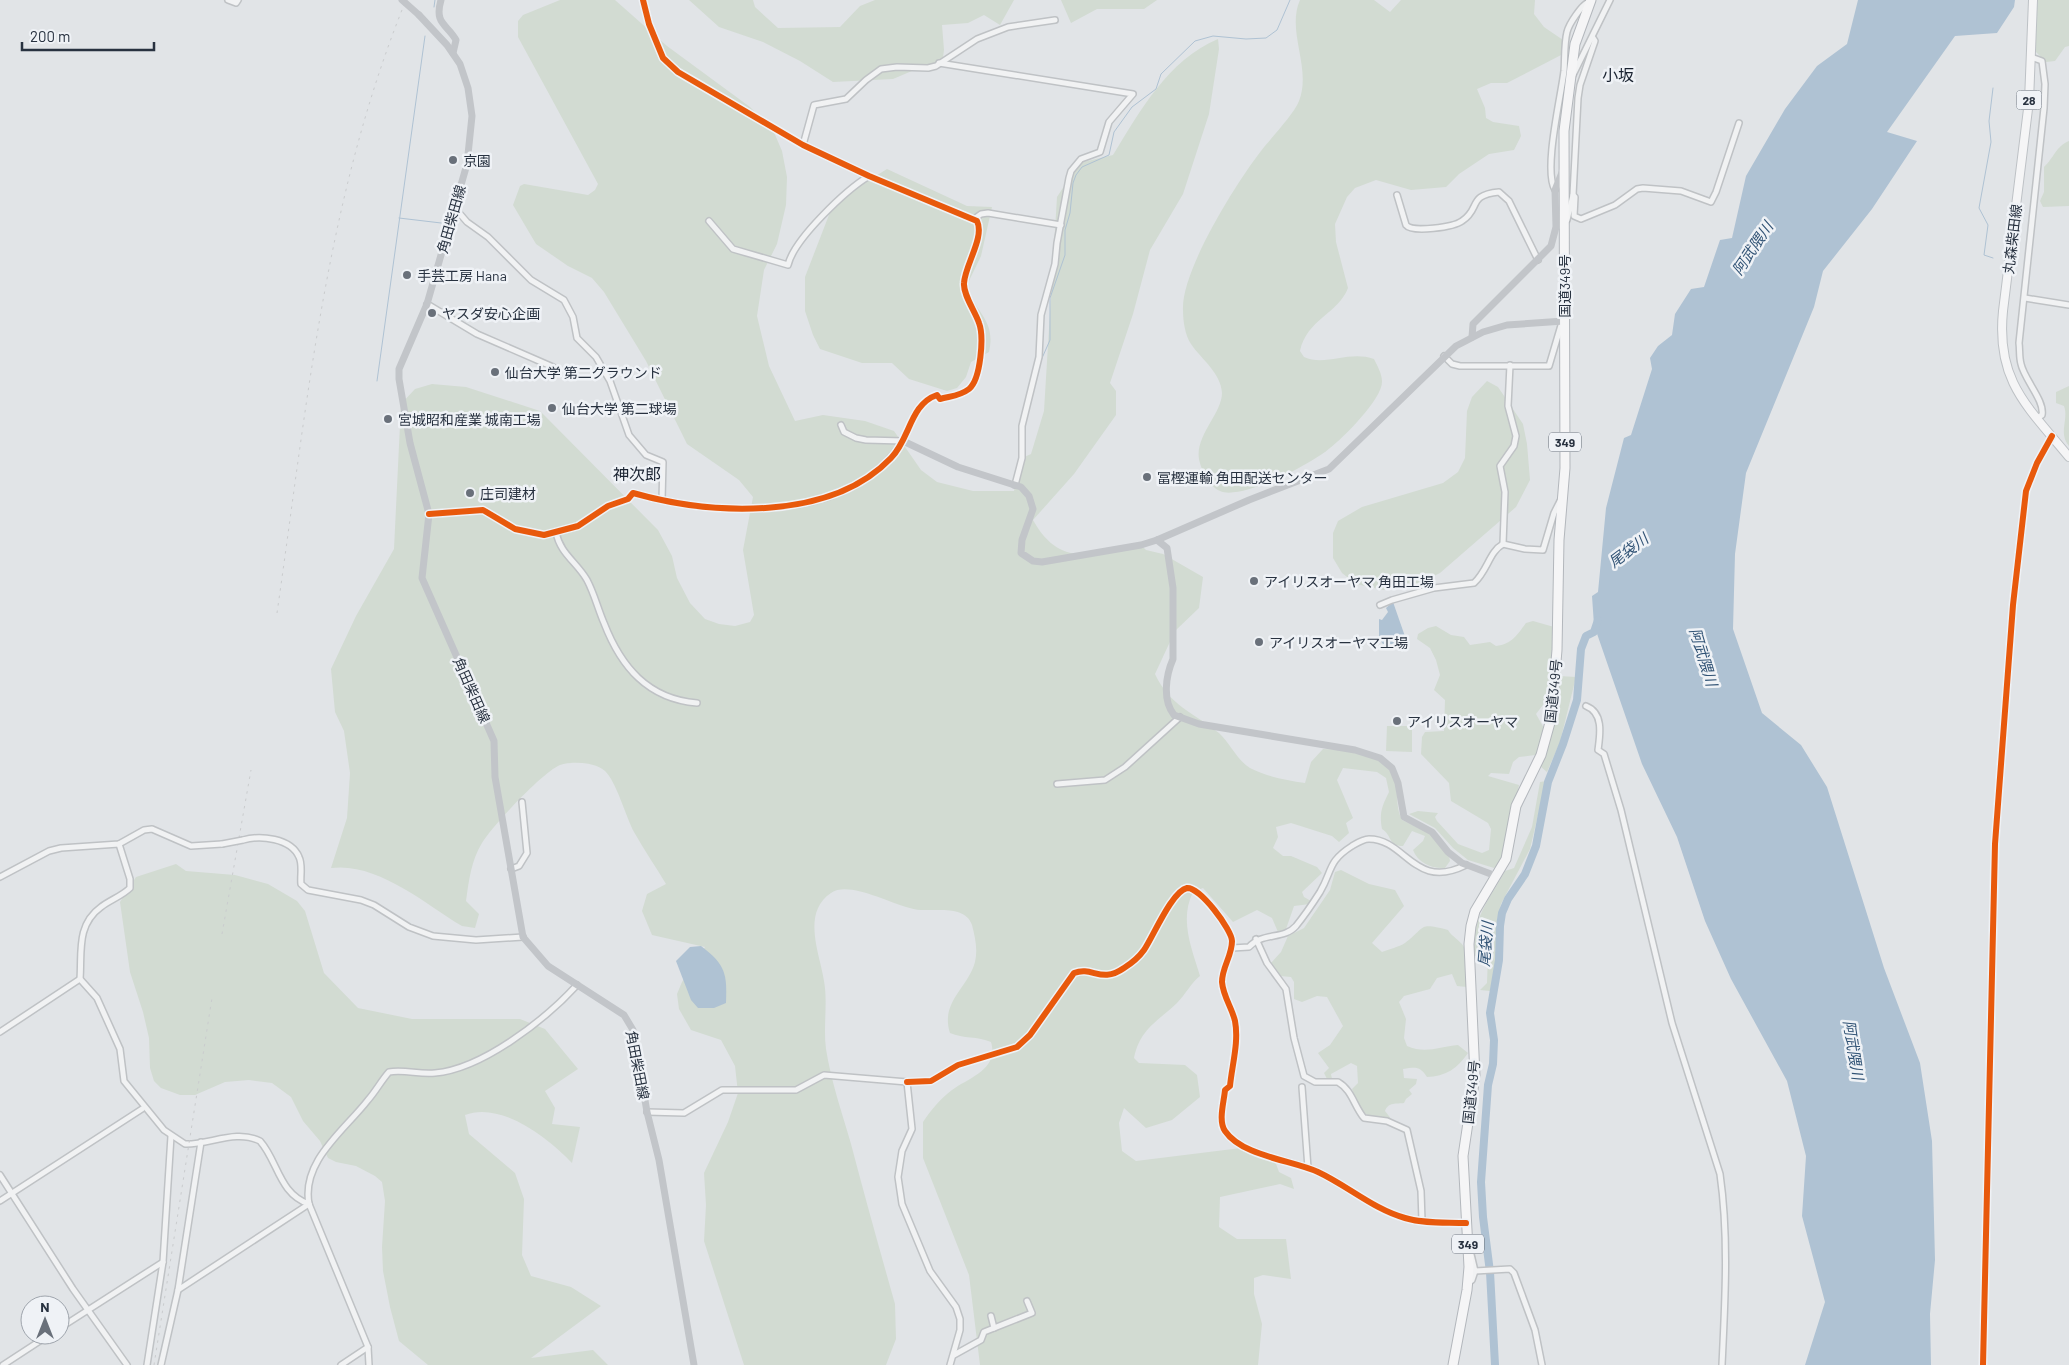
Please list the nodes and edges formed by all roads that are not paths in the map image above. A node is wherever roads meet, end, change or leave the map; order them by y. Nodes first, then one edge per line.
1 (228, 0) edge
2 (238, 0) edge
3 (402, 0) edge
4 (441, 0) edge
5 (643, 0) edge
6 (1610, 0) edge
7 (2032, 0) edge
8 (1590, 1) edge
9 (1055, 20) dead end
10 (1594, 38) junction
11 (453, 53) junction
12 (2030, 57) junction
13 (939, 63) junction
14 (1570, 78) junction
15 (1739, 123) dead end
16 (803, 145) junction
17 (1563, 169) junction
18 (869, 176) junction
19 (1555, 190) junction
20 (1398, 195) dead end
21 (1573, 195) junction
22 (1563, 203) junction
23 (454, 208) junction
24 (974, 219) junction
25 (709, 220) dead end
26 (1061, 225) junction
27 (1563, 227) junction
28 (1538, 260) junction
29 (2025, 298) junction
30 (427, 304) junction
31 (2069, 305) edge
32 (1563, 321) junction
33 (1472, 337) junction
34 (1444, 356) junction
35 (1510, 365) junction
36 (553, 367) dead end
37 (2037, 418) junction
38 (841, 425) dead end
39 (2052, 436) junction
40 (903, 441) junction
41 (2069, 457) edge
42 (1015, 485) junction
43 (662, 500) junction
44 (1562, 500) junction
45 (429, 514) junction
46 (556, 532) junction
47 (1157, 540) junction
48 (1503, 544) junction
49 (1380, 605) dead end
50 (698, 703) dead end
51 (1586, 706) dead end
52 (1180, 717) junction
53 (1057, 784) dead end
54 (522, 802) dead end
55 (119, 844) junction
56 (1466, 865) junction
57 (511, 868) junction
58 (1496, 876) junction
59 (0, 878) edge
60 (523, 937) junction
61 (1256, 939) junction
62 (1232, 948) junction
63 (80, 979) junction
64 (576, 986) junction
65 (0, 1032) edge
66 (907, 1082) junction
67 (1302, 1087) dead end
68 (142, 1109) dead end
69 (647, 1112) junction
70 (171, 1136) junction
71 (201, 1142) junction
72 (1308, 1168) junction
73 (0, 1175) edge
74 (12, 1193) junction
75 (0, 1201) edge
76 (308, 1204) junction
77 (1422, 1221) junction
78 (1466, 1223) junction
79 (1468, 1248) junction
80 (163, 1262) junction
81 (1475, 1271) junction
82 (1468, 1283) junction
83 (178, 1290) junction
84 (1028, 1301) dead end
85 (89, 1309) junction
86 (990, 1316) dead end
87 (70, 1321) edge
88 (994, 1328) junction
89 (34, 1345) edge
90 (368, 1347) junction
91 (954, 1355) junction
92 (3, 1365) edge
93 (127, 1365) edge
94 (147, 1365) edge
95 (161, 1365) edge
96 (341, 1365) edge
97 (369, 1365) edge
98 (694, 1365) edge
99 (950, 1365) edge
100 (1453, 1365) edge
101 (1542, 1365) edge
102 (1722, 1365) edge
103 (1983, 1365) edge

1 - 2 street
3 - 11 street, 角田柴田線, bridge
4 - 11 street
5 - 16 street
6 - 10 street
7 - 12 main road, 丸森柴田線 / 28
8 - 14 highway, 国道349号 / 349
8 - 19 street
9 - 13 street
10 - 14 street
10 - 21 street
11 - 23 street, 角田柴田線
12 - 29 street
12 - 37 main road, 丸森柴田線 / 28
13 - 16 street
13 - 26 street
14 - 17 highway, 国道349号 / 349
15 - 21 street
16 - 18 street
17 - 19 street
17 - 22 highway, 国道349号 / 349
18 - 24 street
18 - 25 street
19 - 22 street
19 - 28 street
20 - 28 street
21 - 27 street
22 - 27 highway, 国道349号 / 349
23 - 30 street, 角田柴田線
23 - 43 street
24 - 26 street
24 - 40 street
26 - 42 street
27 - 32 highway, 国道349号 / 349
28 - 33 street
29 - 31 street
29 - 37 street
30 - 36 street
30 - 45 street, 角田柴田線
32 - 33 street
32 - 35 street
32 - 44 highway, 国道349号 / 349
33 - 34 street
34 - 35 street
34 - 47 street
35 - 48 street
37 - 39 main road, 丸森柴田線 / 28
38 - 40 street
39 - 41 main road, 丸森柴田線 / 28
39 - 103 street
40 - 42 street
40 - 43 street
42 - 47 street
43 - 46 street
44 - 48 street
44 - 58 highway, 国道349号 / 349
45 - 46 street
45 - 57 street, 角田柴田線
46 - 50 street
47 - 52 street
48 - 49 street
51 - 102 street
52 - 53 street
52 - 56 street
54 - 57 street
55 - 59 street
55 - 60 street, bridge
55 - 63 street
56 - 58 street
56 - 61 street
57 - 60 street, 角田柴田線
58 - 78 highway, 国道349号 / 349
60 - 64 street, 角田柴田線
61 - 62 street
61 - 77 street
62 - 66 street
62 - 72 street
63 - 65 street
63 - 70 street
64 - 69 street, 角田柴田線
64 - 76 street
66 - 69 street
66 - 91 street
67 - 72 street
68 - 74 street
69 - 98 street, 角田柴田線
70 - 71 street
70 - 80 street
71 - 76 street
71 - 83 street
72 - 77 street
73 - 74 street
74 - 75 street
74 - 85 street
76 - 83 street
76 - 90 street
77 - 78 street
78 - 79 highway, 国道349号 / 349
79 - 81 street
79 - 82 highway, 国道349号 / 349
80 - 85 street
80 - 94 street
81 - 82 street
81 - 101 street
82 - 100 highway, 国道349号 / 349
83 - 95 street
84 - 88 street
85 - 87 street
85 - 93 street
86 - 88 street
88 - 91 street
89 - 92 street
90 - 96 street
90 - 97 street
91 - 99 street

